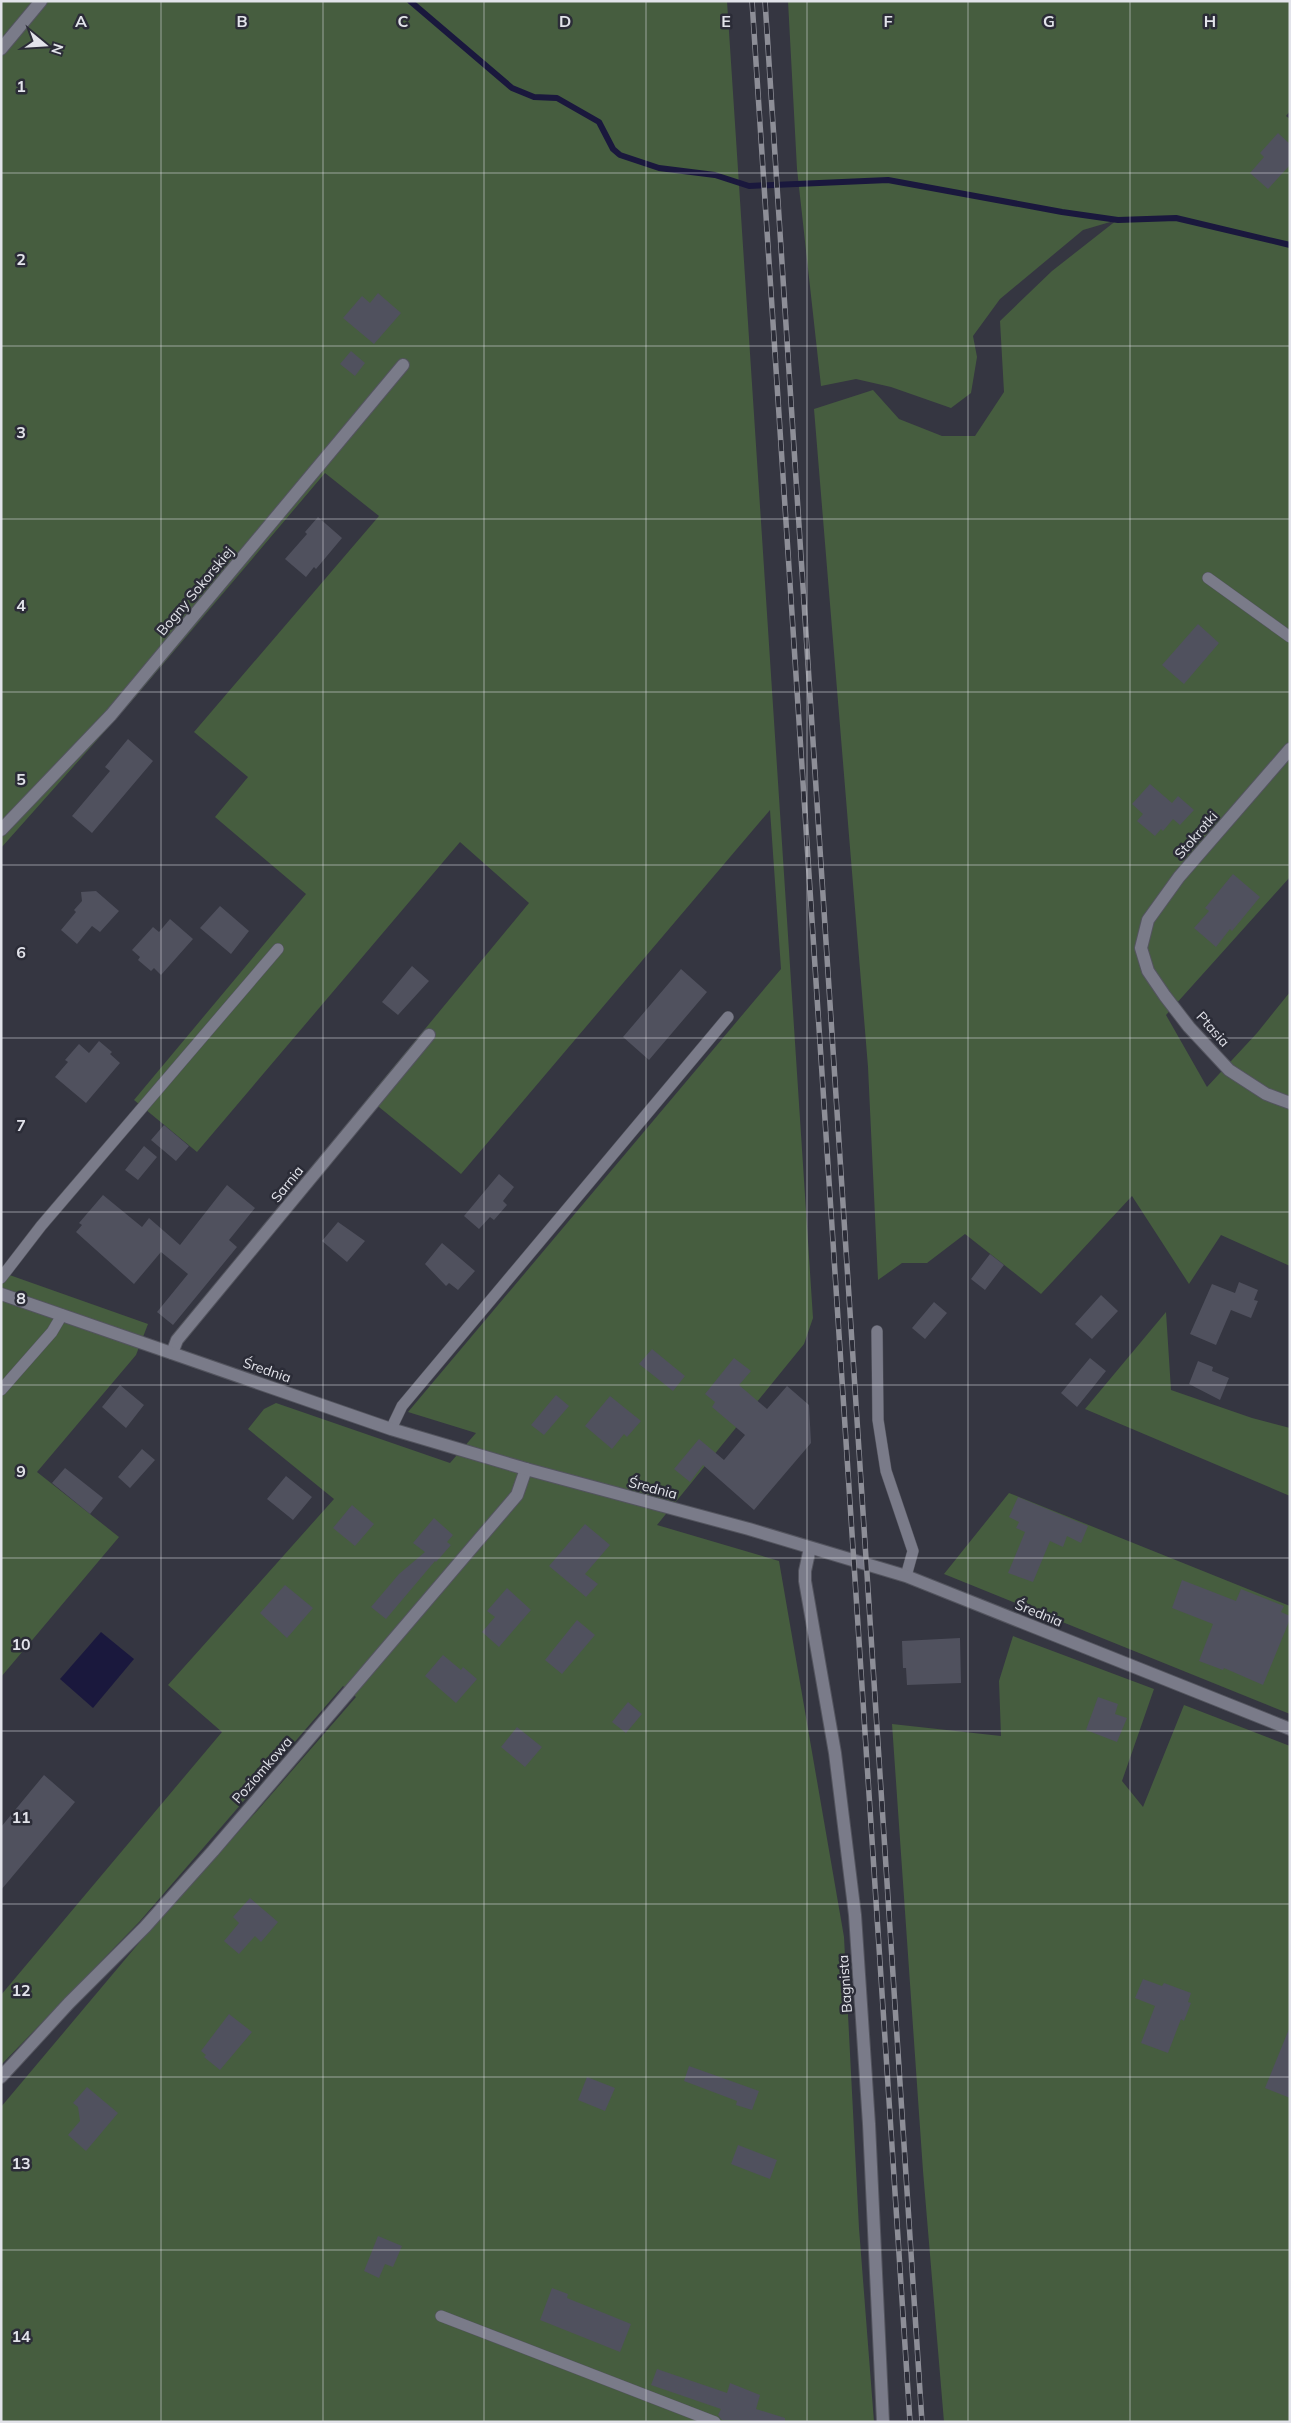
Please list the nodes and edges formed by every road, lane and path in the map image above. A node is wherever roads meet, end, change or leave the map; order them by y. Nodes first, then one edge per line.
1 (41, 1) edge
2 (1, 48) edge
3 (403, 365) dead end
4 (1208, 578) dead end
5 (1290, 637) edge
6 (1290, 749) edge
7 (1, 830) edge
8 (1141, 948) joint
9 (278, 950) dead end
10 (728, 1017) dead end
11 (429, 1035) dead end
12 (1290, 1103) edge
13 (1, 1278) edge
14 (1, 1294) edge
15 (62, 1315) junction
16 (877, 1331) dead end
17 (172, 1353) junction
18 (1, 1390) edge
19 (391, 1429) junction
20 (526, 1469) junction
21 (810, 1548) junction
22 (906, 1576) junction
23 (1290, 1730) edge
24 (1, 2077) edge
25 (441, 2316) dead end
26 (715, 2422) edge
27 (883, 2422) edge

1 - 2 street
3 - 7 street, Bogny Sokorskiej
4 - 5 lane
6 - 8 street, Stokrotki
8 - 12 street, Ptasia
9 - 13 lane
10 - 19 lane
11 - 17 street, Sarnia
14 - 15 street, Średnia
15 - 17 street, Średnia
15 - 18 lane
16 - 22 lane
17 - 19 street, Średnia
19 - 20 street, Średnia
20 - 21 street, Średnia
20 - 24 street, Poziomkowa
21 - 22 street, Średnia
21 - 27 street, Bagnista
22 - 23 street, Średnia
25 - 26 lane

